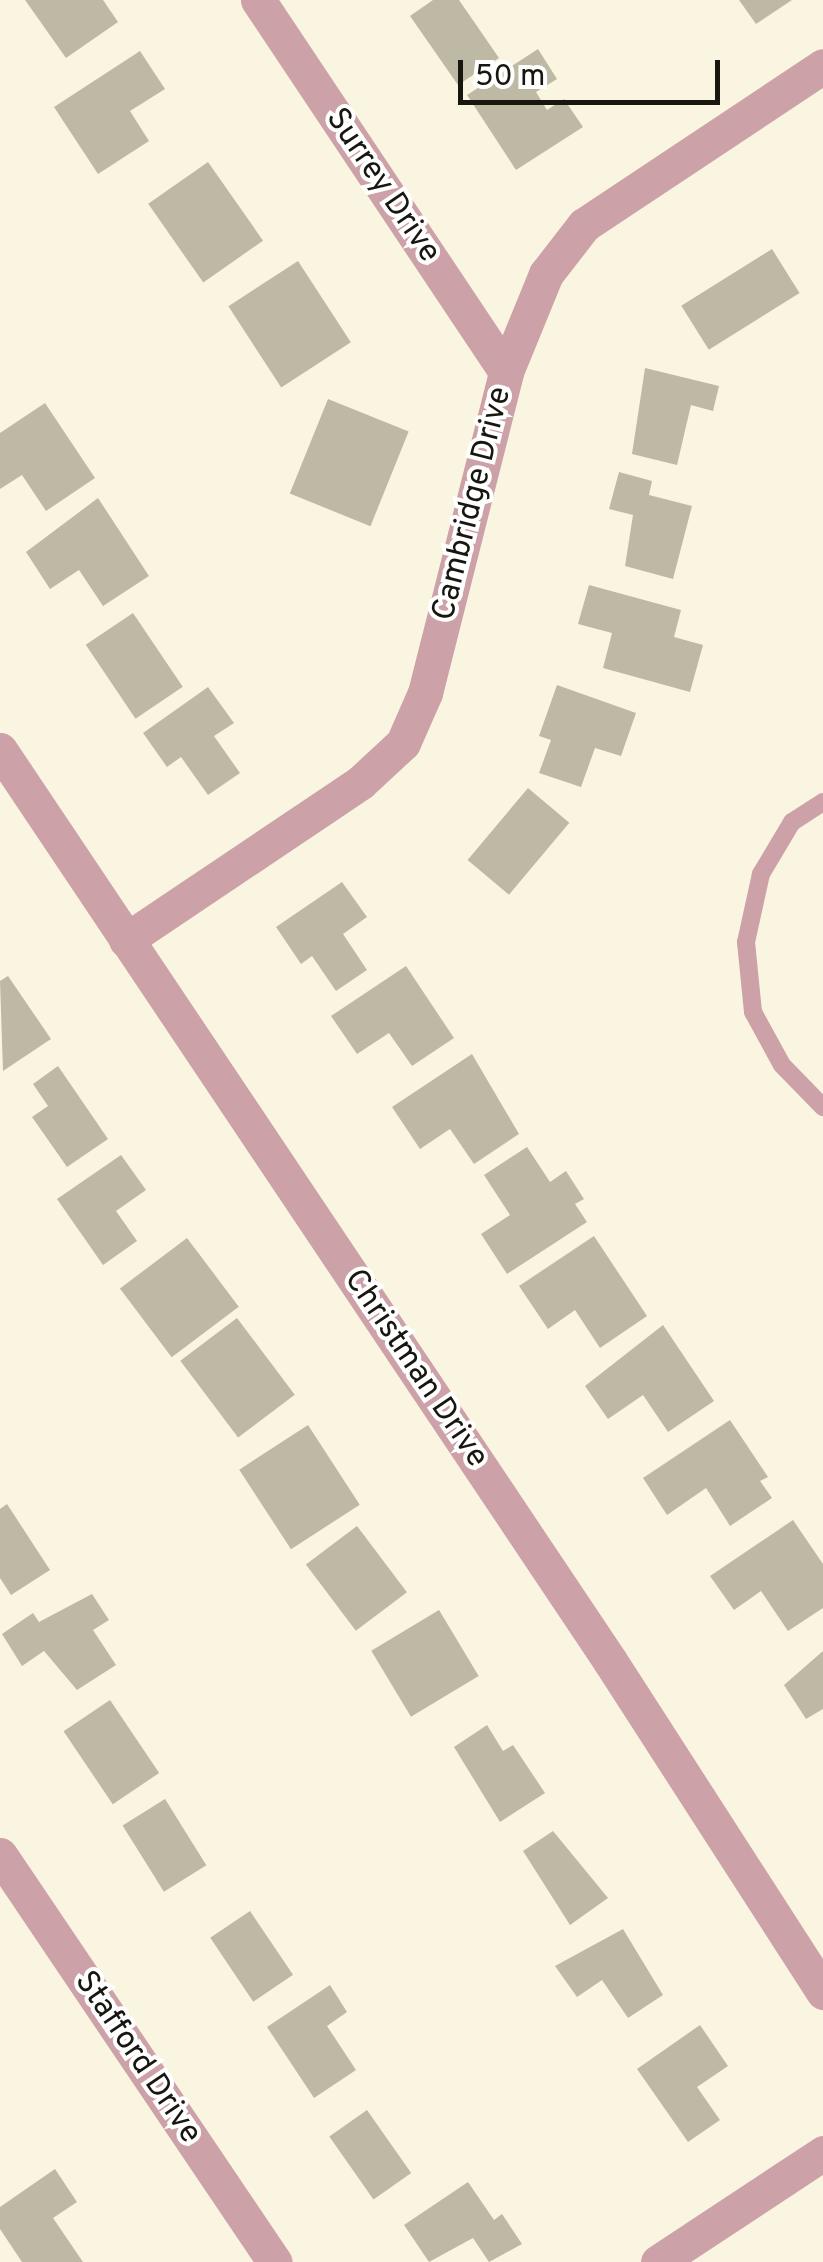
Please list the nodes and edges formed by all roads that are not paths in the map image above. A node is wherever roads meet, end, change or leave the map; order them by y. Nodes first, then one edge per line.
1 (258, 0) edge
2 (823, 66) edge
3 (506, 372) junction
4 (0, 750) edge
5 (823, 802) edge
6 (126, 940) junction
7 (823, 1107) edge
8 (0, 1854) edge
9 (823, 1992) edge
10 (823, 2152) edge
11 (275, 2262) edge
12 (658, 2262) edge

1 - 3 street, Surrey Drive
2 - 3 street, Cambridge Drive
3 - 6 street, Cambridge Drive
4 - 6 street, Christman Drive
5 - 7 lane
6 - 9 street, Christman Drive
8 - 11 street, Stafford Drive
10 - 12 street

